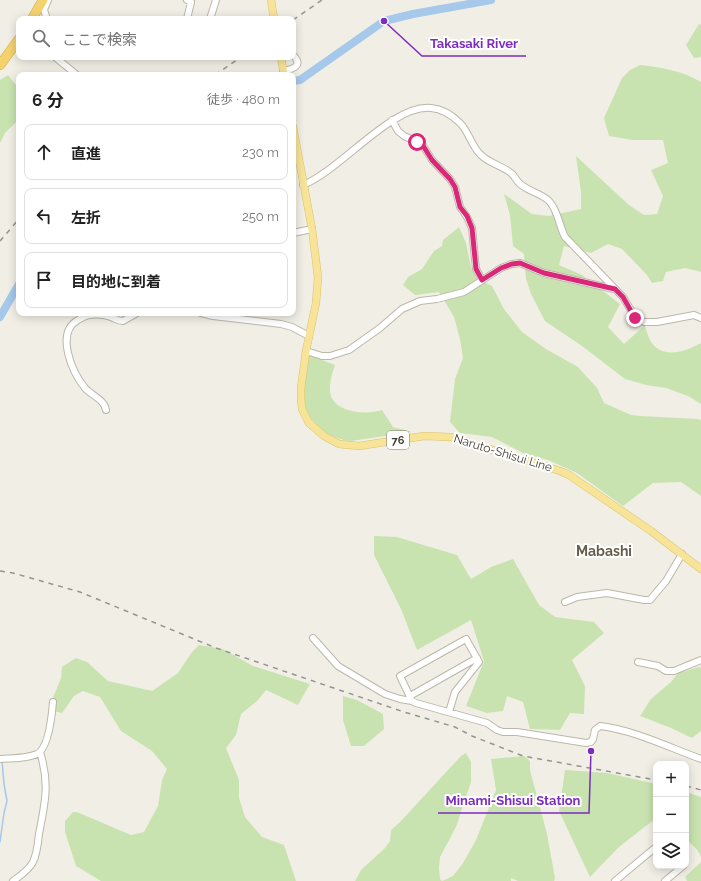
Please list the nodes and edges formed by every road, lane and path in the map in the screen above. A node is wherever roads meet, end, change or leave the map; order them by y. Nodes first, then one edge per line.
1 (43, 0) edge
2 (48, 0) edge
3 (216, 0) edge
4 (271, 0) edge
5 (190, 1) edge
6 (34, 16) edge
7 (46, 16) edge
8 (188, 16) edge
9 (211, 16) edge
10 (274, 16) edge
11 (16, 43) edge
12 (296, 58) edge
13 (59, 60) edge
14 (282, 60) edge
15 (0, 65) edge
16 (73, 72) edge
17 (284, 72) edge
18 (287, 72) edge
19 (392, 120) junction
20 (296, 144) edge
21 (303, 185) junction
22 (312, 229) junction
23 (296, 232) edge
24 (482, 280) junction
25 (615, 289) junction
26 (87, 316) edge
27 (107, 316) edge
28 (132, 316) edge
29 (213, 316) edge
30 (701, 318) edge
31 (310, 336) junction
32 (306, 351) junction
33 (106, 410) dead end
34 (682, 554) junction
35 (701, 569) edge
36 (565, 602) dead end
37 (313, 638) dead end
38 (477, 658) junction
39 (701, 660) edge
40 (638, 662) dead end
41 (411, 698) junction
42 (53, 702) dead end
43 (449, 712) junction
44 (40, 752) junction
45 (0, 759) edge
46 (701, 759) edge
47 (653, 849) edge
48 (681, 869) edge
49 (669, 880) edge
50 (13, 881) edge
51 (615, 881) edge

1 - 6 highway
2 - 7 street
3 - 9 street
4 - 10 main road
5 - 8 street
11 - 15 highway
12 - 18 street
13 - 16 street
14 - 17 main road
19 - 21 street
19 - 24 street
19 - 25 street
20 - 21 main road, 76
21 - 22 main road, Naruto-Shisui Line / 76
22 - 23 street
22 - 31 main road, Naruto-Shisui Line / 76
24 - 25 street
24 - 32 street
25 - 30 street
26 - 33 street
27 - 28 street
29 - 31 street
31 - 32 main road, Naruto-Shisui Line / 76
32 - 34 main road, Naruto-Shisui Line / 76
34 - 35 main road, Naruto-Shisui Line / 76
34 - 36 street
37 - 41 street
38 - 41 street
38 - 41 street
38 - 43 street
39 - 40 street
41 - 43 street
42 - 44 street
43 - 46 street
44 - 45 street
44 - 50 street
47 - 51 street
48 - 49 street

